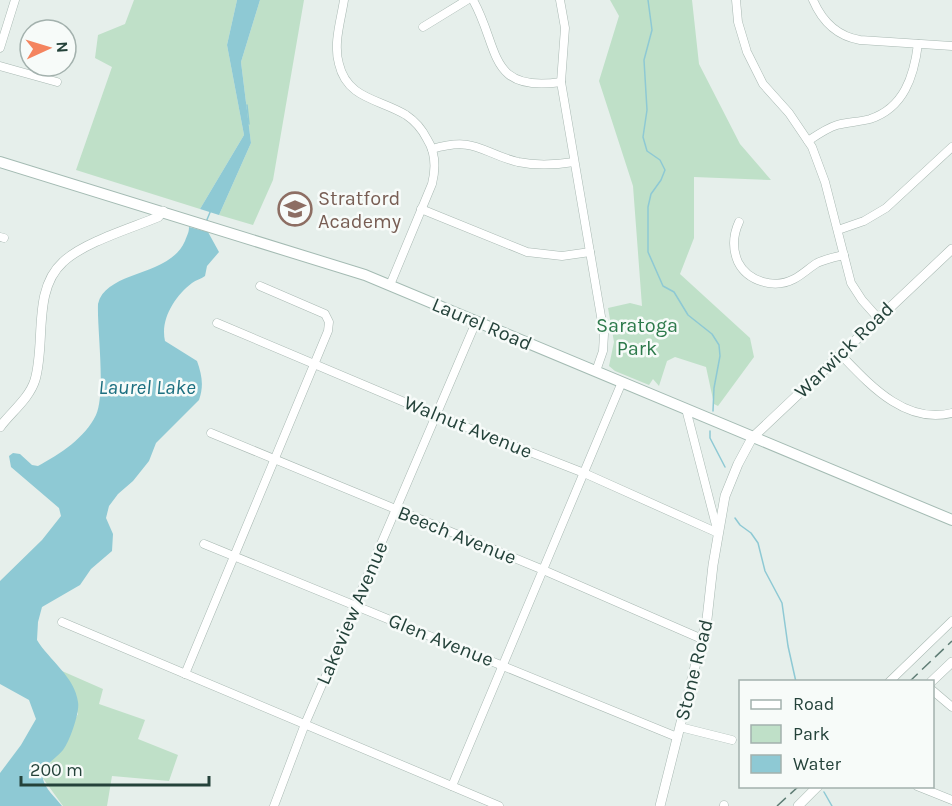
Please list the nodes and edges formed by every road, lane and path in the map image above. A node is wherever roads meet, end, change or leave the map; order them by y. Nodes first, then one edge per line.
1 (15, 0) edge
2 (344, 0) edge
3 (467, 0) edge
4 (473, 0) edge
5 (560, 0) edge
6 (736, 0) edge
7 (813, 0) edge
8 (423, 27) dead end
9 (918, 44) junction
10 (952, 46) edge
11 (0, 48) edge
12 (0, 66) edge
13 (57, 82) dead end
14 (561, 82) junction
15 (808, 141) junction
16 (952, 147) edge
17 (432, 149) junction
18 (0, 162) edge
19 (574, 162) junction
20 (421, 209) junction
21 (163, 211) junction
22 (739, 222) dead end
23 (838, 230) junction
24 (952, 249) edge
25 (590, 252) junction
26 (844, 255) junction
27 (390, 285) junction
28 (260, 286) dead end
29 (878, 318) junction
30 (476, 322) junction
31 (218, 323) dead end
32 (840, 354) junction
33 (314, 364) junction
34 (597, 371) junction
35 (622, 382) junction
36 (686, 409) junction
37 (952, 413) edge
38 (435, 415) junction
39 (0, 427) edge
40 (211, 433) dead end
41 (752, 438) junction
42 (742, 455) joint
43 (275, 460) junction
44 (584, 473) junction
45 (395, 510) junction
46 (952, 520) edge
47 (718, 533) junction
48 (204, 544) dead end
49 (235, 556) junction
50 (541, 570) junction
51 (356, 606) junction
52 (952, 621) edge
53 (62, 622) dead end
54 (702, 639) junction
55 (952, 662) edge
56 (502, 664) junction
57 (185, 674) junction
58 (890, 680) edge
59 (932, 680) edge
60 (934, 691) edge
61 (952, 707) edge
62 (306, 724) junction
63 (679, 732) junction
64 (732, 740) dead end
65 (452, 786) junction
66 (816, 788) edge
67 (922, 788) edge
68 (952, 800) edge
69 (800, 804) edge
70 (274, 806) edge
71 (499, 806) edge
72 (660, 806) edge
73 (812, 806) edge

1 - 11 street
2 - 17 street
3 - 8 street
4 - 14 street
5 - 14 street
6 - 15 street
7 - 9 street
9 - 10 street
9 - 15 street
12 - 13 street
14 - 19 street
15 - 23 street
16 - 23 street
17 - 19 street
17 - 20 street
18 - 21 main road, Laurel Road
19 - 25 street
20 - 25 street
20 - 27 street
21 - 27 main road, Laurel Road
21 - 39 street
22 - 26 street
23 - 26 street
24 - 29 street, Warwick Road
25 - 34 street
26 - 29 street
27 - 30 main road, Laurel Road
28 - 33 street
29 - 32 street, Warwick Road
30 - 34 main road, Laurel Road
30 - 38 street, Lakeview Avenue
31 - 33 street, Walnut Avenue
32 - 37 street
32 - 41 street, Warwick Road
33 - 38 street, Walnut Avenue
33 - 43 street
34 - 35 main road, Laurel Road
35 - 36 main road, Laurel Road
35 - 44 street
36 - 41 main road, Laurel Road
36 - 47 street, Stone Road
38 - 44 street, Walnut Avenue
38 - 45 street, Lakeview Avenue
40 - 43 street, Beech Avenue
41 - 42 street, Warwick Road
41 - 46 main road, Laurel Road
42 - 47 street, Stone Road
43 - 45 street, Beech Avenue
43 - 49 street
44 - 47 street, Walnut Avenue
44 - 50 street
45 - 50 street, Beech Avenue
45 - 51 street, Lakeview Avenue
47 - 54 street, Stone Road
48 - 49 street, Glen Avenue
49 - 51 street, Glen Avenue
49 - 57 street
50 - 54 street, Beech Avenue
50 - 56 street
51 - 56 street, Glen Avenue
51 - 62 street, Lakeview Avenue
52 - 58 street
53 - 57 street
54 - 63 street, Stone Road
55 - 59 street
56 - 63 street, Glen Avenue
56 - 65 street
57 - 62 street
60 - 61 street
62 - 65 street
62 - 70 street, Lakeview Avenue
63 - 64 street, Glen Avenue
63 - 72 street, Stone Road
65 - 71 street
66 - 69 street
67 - 68 street
69 - 73 street

